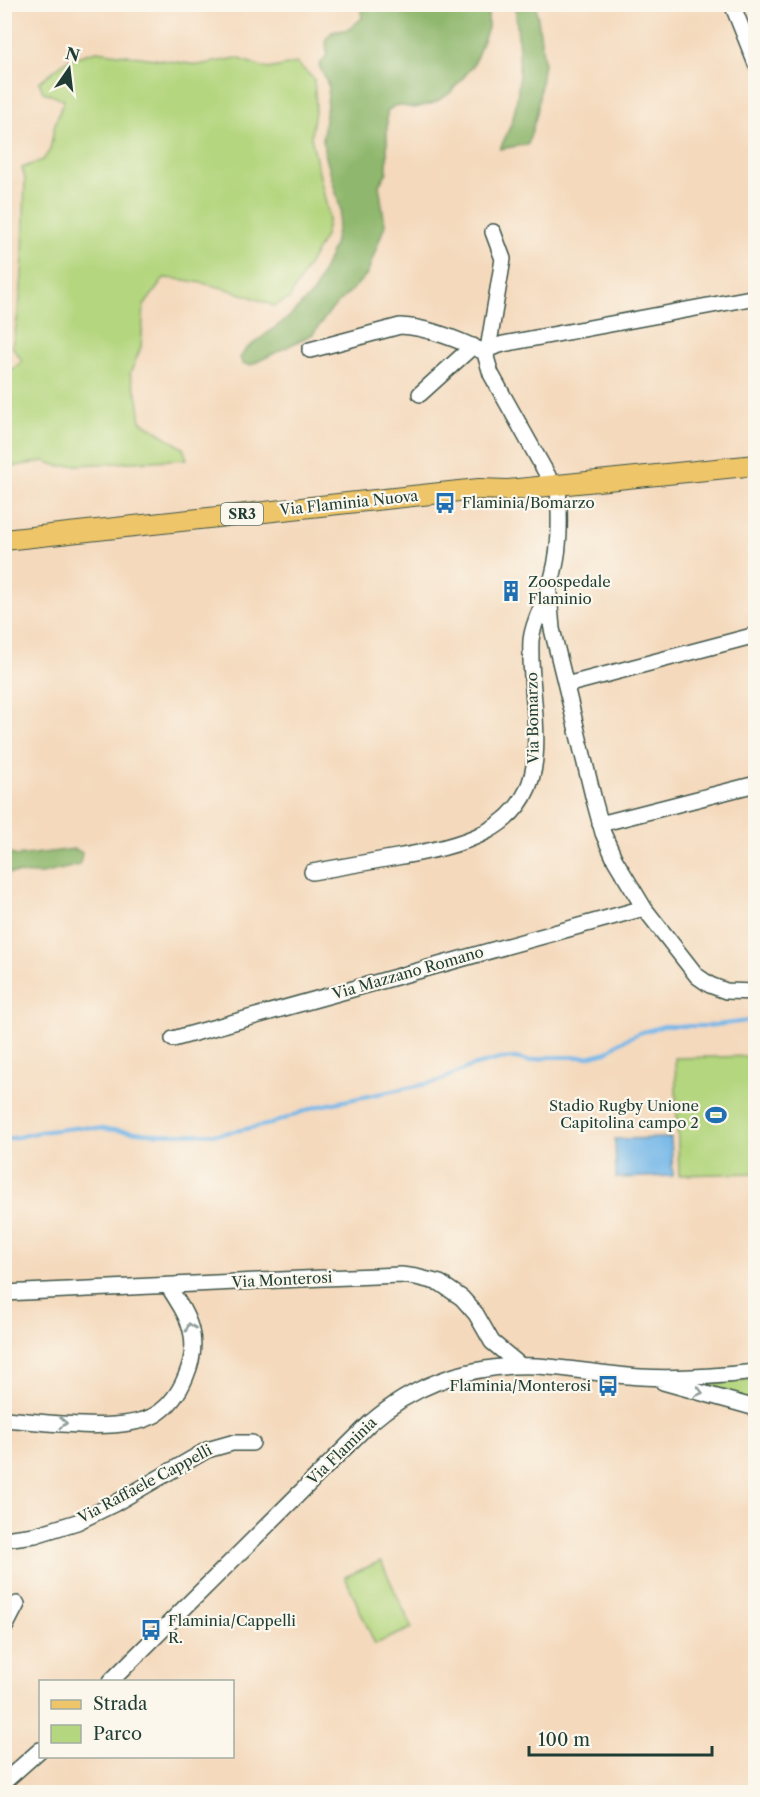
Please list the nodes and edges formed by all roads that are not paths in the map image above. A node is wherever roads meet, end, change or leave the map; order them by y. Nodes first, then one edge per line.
1 (732, 4) edge
2 (756, 64) edge
3 (493, 232) dead end
4 (756, 297) edge
5 (482, 349) junction
6 (310, 350) dead end
7 (420, 394) dead end
8 (756, 454) edge
9 (756, 465) edge
10 (553, 481) junction
11 (4, 540) edge
12 (549, 589) junction
13 (756, 635) edge
14 (566, 685) junction
15 (756, 784) edge
16 (600, 824) junction
17 (312, 872) dead end
18 (644, 908) junction
19 (756, 992) edge
20 (173, 1038) dead end
21 (168, 1286) junction
22 (4, 1293) edge
23 (521, 1366) junction
24 (756, 1372) edge
25 (642, 1377) junction
26 (756, 1408) edge
27 (4, 1419) edge
28 (252, 1443) dead end
29 (4, 1539) edge
30 (17, 1604) dead end
31 (4, 1629) edge
32 (112, 1680) edge
33 (39, 1751) edge
34 (4, 1782) edge

1 - 2 street
3 - 5 street
4 - 5 street
5 - 6 street
5 - 7 street
5 - 10 street, Via Bomarzo
8 - 10 main road, Via Flaminia Nuova / SR3
9 - 10 main road, Via Flaminia Nuova / SR3
10 - 11 main road, Via Flaminia Nuova / SR3
10 - 12 street, Via Bomarzo
12 - 14 street, Via Bomarzo
12 - 17 street, Via Bomarzo
13 - 14 street
14 - 16 street, Via Bomarzo
15 - 16 street
16 - 18 street, Via Bomarzo
18 - 19 street, Via Bomarzo
18 - 20 street, Via Mazzano Romano
21 - 22 street, Via Monterosi
21 - 23 street, Via Monterosi
27 -> 21 street
23 - 25 street, Via Flaminia
23 - 32 street, Via Flaminia
24 - 25 street, Via Flaminia
25 -> 26 street, Via Flaminia
28 - 29 street, Via Raffaele Cappelli
30 - 31 street
33 - 34 street

